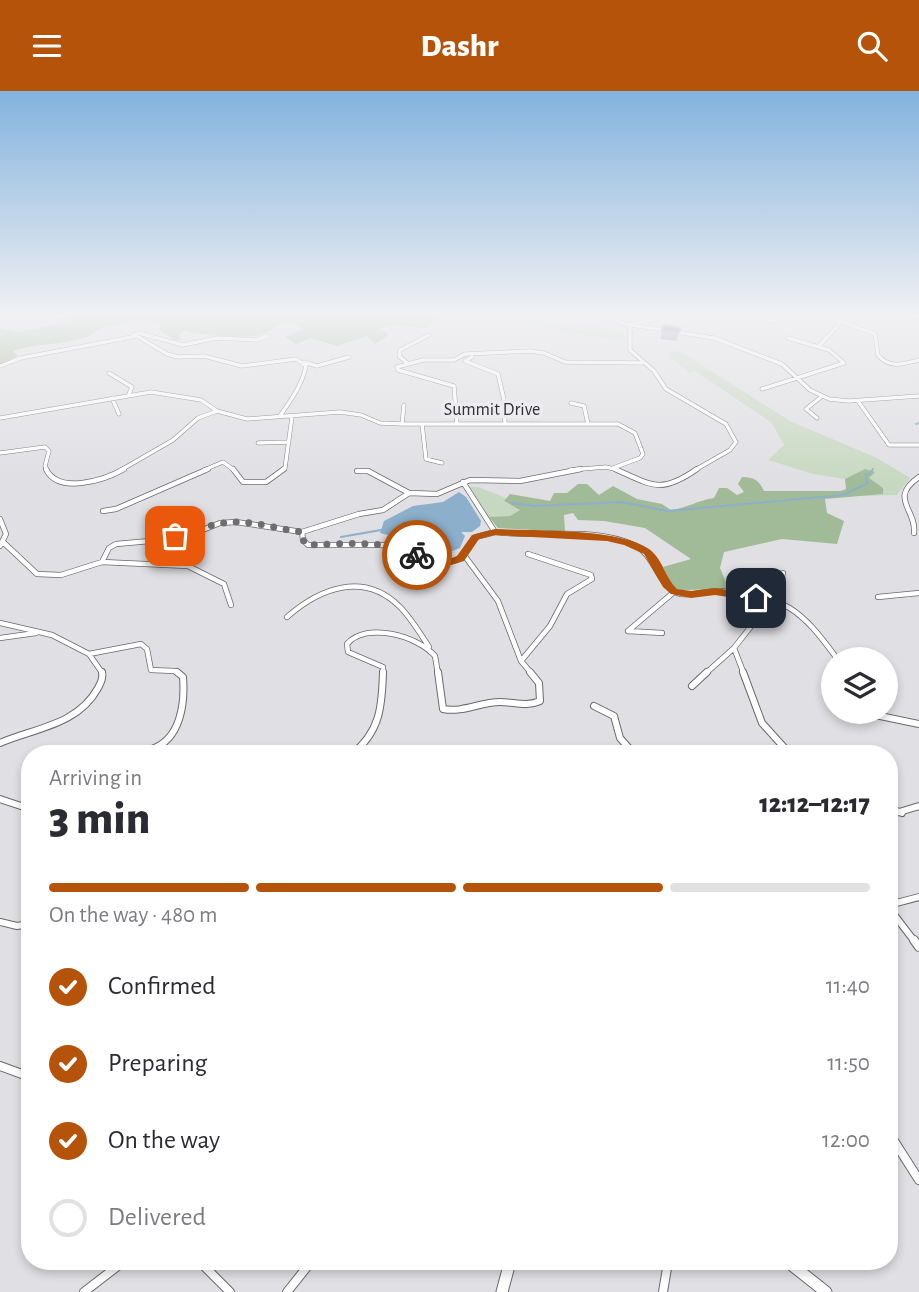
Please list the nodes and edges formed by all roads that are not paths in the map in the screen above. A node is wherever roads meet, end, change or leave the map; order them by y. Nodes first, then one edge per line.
1 (305, 370) edge
2 (398, 370) edge
3 (488, 370) edge
4 (653, 370) edge
5 (789, 370) edge
6 (820, 370) edge
7 (109, 373) dead end
8 (797, 377) junction
9 (762, 389) dead end
10 (130, 394) junction
11 (919, 396) edge
12 (821, 397) junction
13 (112, 398) junction
14 (858, 401) junction
15 (352, 403) dead end
16 (571, 403) dead end
17 (404, 405) dead end
18 (217, 411) junction
19 (347, 413) junction
20 (119, 414) dead end
21 (280, 416) junction
22 (292, 417) junction
23 (0, 418) edge
24 (817, 418) dead end
25 (402, 424) junction
26 (422, 424) junction
27 (457, 424) junction
28 (505, 424) junction
29 (588, 424) junction
30 (289, 442) junction
31 (258, 443) dead end
32 (919, 445) edge
33 (0, 453) edge
34 (442, 463) dead end
35 (613, 468) junction
36 (357, 471) dead end
37 (919, 477) edge
38 (463, 482) junction
39 (409, 493) junction
40 (103, 511) dead end
41 (0, 519) edge
42 (302, 532) junction
43 (495, 532) junction
44 (914, 533) dead end
45 (2, 544) edge
46 (528, 554) dead end
47 (464, 555) junction
48 (102, 562) junction
49 (783, 573) dead end
50 (674, 592) junction
51 (919, 593) edge
52 (878, 597) dead end
53 (771, 601) junction
54 (232, 605) dead end
55 (287, 617) dead end
56 (0, 623) edge
57 (628, 631) joint
58 (39, 632) junction
59 (662, 633) dead end
60 (0, 638) edge
61 (828, 647) edge
62 (734, 648) junction
63 (431, 650) junction
64 (89, 654) junction
65 (521, 661) junction
66 (692, 686) dead end
67 (594, 706) dead end
68 (898, 720) edge
69 (919, 724) edge
70 (0, 743) edge
71 (159, 745) edge
72 (365, 745) edge
73 (624, 745) edge
74 (780, 745) edge
75 (0, 799) edge
76 (21, 806) edge
77 (919, 806) edge
78 (898, 811) edge
79 (902, 813) junction
80 (898, 814) edge
81 (919, 897) edge
82 (898, 904) edge
83 (898, 919) edge
84 (0, 922) edge
85 (21, 925) edge
86 (919, 947) edge
87 (0, 1066) edge
88 (21, 1074) edge
89 (898, 1147) edge
90 (919, 1180) edge
91 (113, 1270) edge
92 (208, 1270) edge
93 (305, 1270) edge
94 (508, 1270) edge
95 (667, 1270) edge
96 (798, 1270) edge
97 (84, 1292) edge
98 (230, 1292) edge
99 (287, 1292) edge
100 (502, 1292) edge
101 (663, 1292) edge
102 (826, 1292) edge

1 - 21 street
2 - 27 street
3 - 28 street
4 - 35 street
5 - 8 street
6 - 8 street
7 - 10 street
8 - 9 street
8 - 12 street
10 - 13 street, Summit Drive
10 - 18 street, Summit Drive
11 - 14 street
12 - 14 street
12 - 24 street
13 - 20 street
13 - 23 street, Summit Drive
14 - 32 street
15 - 19 street
16 - 29 street
17 - 25 street
18 - 21 street, Summit Drive
18 - 33 street
19 - 22 street, Summit Drive
19 - 25 street, Summit Drive
21 - 22 street, Summit Drive
22 - 30 street
25 - 26 street, Summit Drive
26 - 27 street, Summit Drive
26 - 34 street
27 - 28 street, Summit Drive
28 - 29 street, Summit Drive
29 - 35 street, Summit Drive
30 - 31 street
30 - 40 street
35 - 38 street
36 - 39 street
37 - 44 street
38 - 39 street
38 - 43 street
39 - 42 street
41 - 45 street
42 - 47 street
42 - 48 street
43 - 47 street
43 - 50 street
45 - 48 street
46 - 65 street
47 - 65 street
48 - 54 street
49 - 53 street
50 - 53 street
50 - 57 street
51 - 52 street
53 - 61 street
53 - 62 street
55 - 63 street
56 - 58 street
57 - 59 street
58 - 60 street
58 - 64 street
62 - 66 street
62 - 74 street
63 - 65 street
63 - 72 street
64 - 70 street
64 - 71 street
67 - 73 street
68 - 69 street
75 - 76 street
77 - 79 street
78 - 79 street
79 - 80 street
81 - 82 street
83 - 86 street
84 - 85 street
87 - 88 street
89 - 90 street
91 - 97 street
92 - 98 street
93 - 99 street
94 - 100 street
95 - 101 street
96 - 102 street

